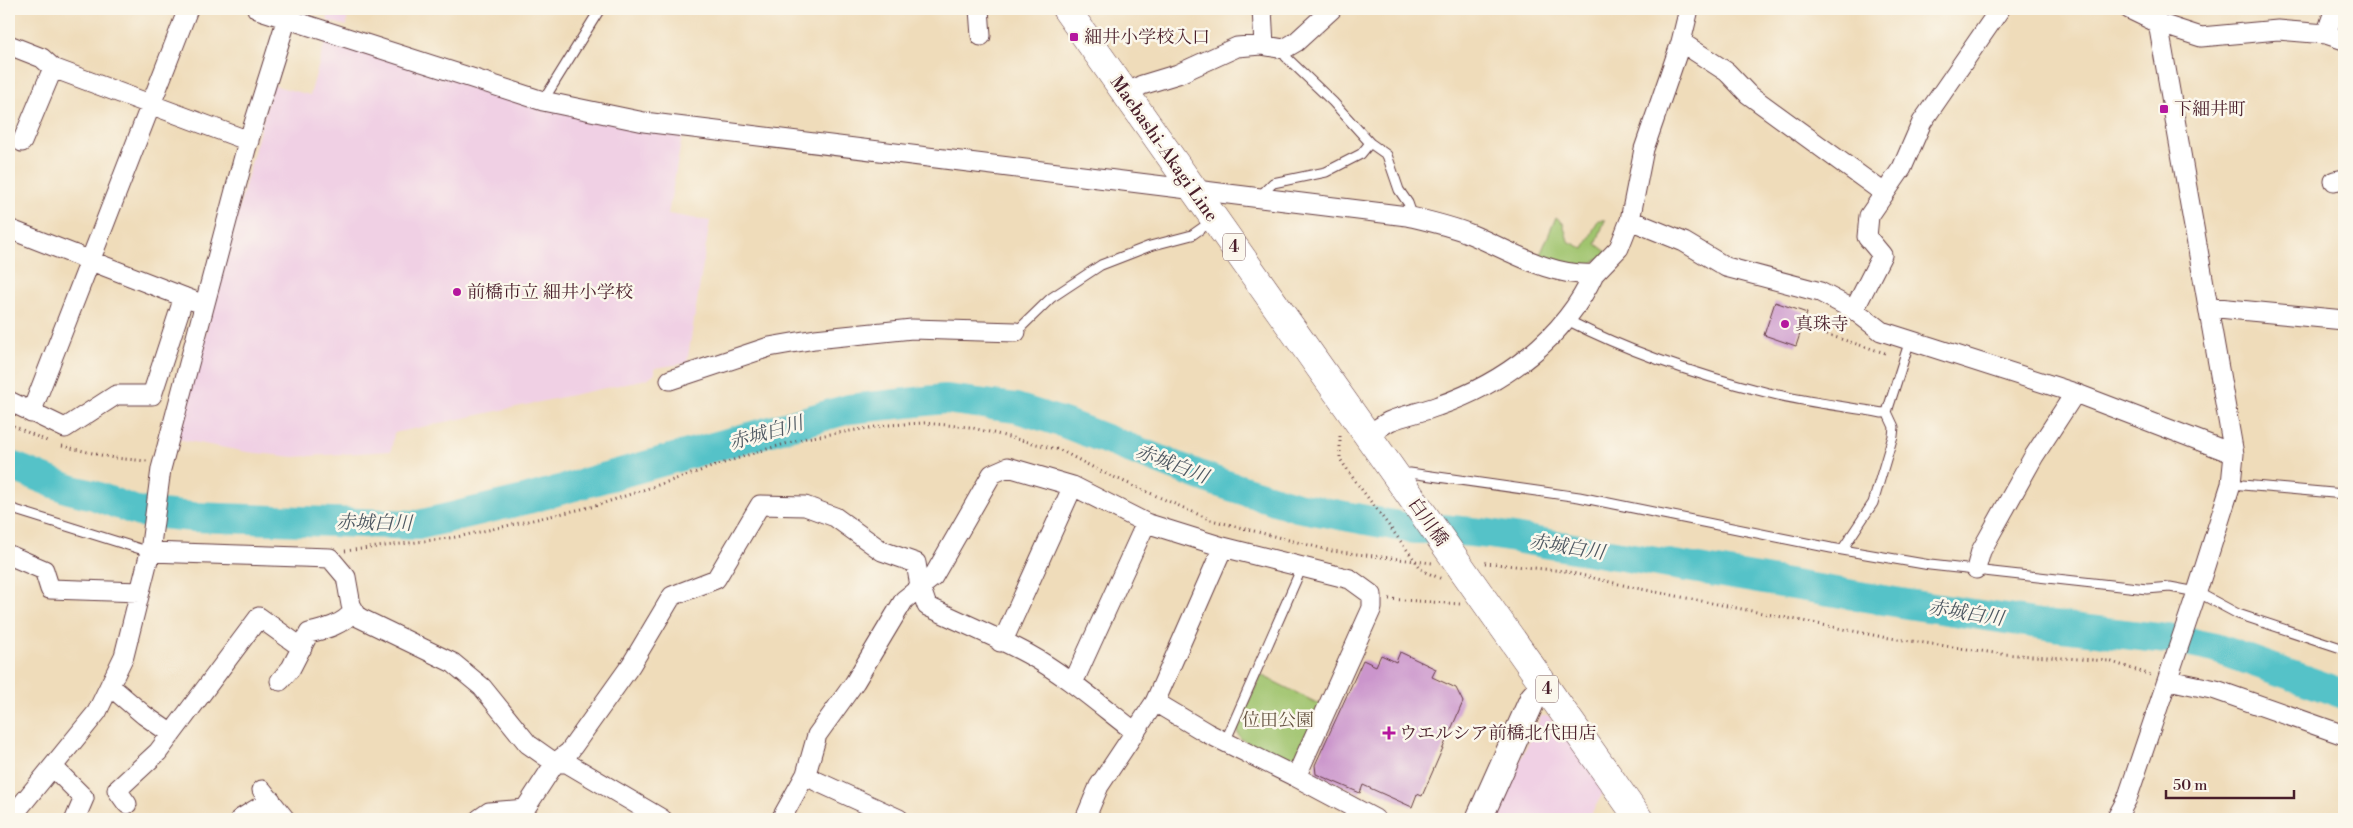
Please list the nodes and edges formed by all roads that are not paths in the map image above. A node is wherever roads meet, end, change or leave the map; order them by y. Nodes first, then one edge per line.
1 (188, 9) edge
2 (257, 9) edge
3 (600, 9) edge
4 (979, 9) edge
5 (1066, 9) edge
6 (1262, 9) edge
7 (1332, 9) edge
8 (1689, 9) edge
9 (2000, 9) edge
10 (2129, 9) edge
11 (2335, 9) edge
12 (280, 14) edge
13 (2155, 16) edge
14 (2326, 34) junction
15 (981, 36) dead end
16 (2344, 40) edge
17 (1681, 42) junction
18 (9, 45) edge
19 (1272, 47) junction
20 (52, 68) junction
21 (1126, 94) junction
22 (543, 101) junction
23 (150, 104) junction
24 (249, 141) junction
25 (22, 142) dead end
26 (1370, 143) junction
27 (1193, 190) junction
28 (1884, 193) junction
29 (1258, 198) junction
30 (1413, 217) junction
31 (1214, 219) junction
32 (1630, 220) junction
33 (9, 229) edge
34 (89, 260) junction
35 (1594, 274) junction
36 (184, 297) junction
37 (204, 305) junction
38 (2208, 307) junction
39 (1854, 310) junction
40 (1567, 320) junction
41 (2344, 320) edge
42 (1016, 332) joint
43 (1910, 340) junction
44 (670, 380) dead end
45 (2075, 393) junction
46 (9, 401) edge
47 (31, 412) junction
48 (1887, 412) junction
49 (1367, 435) junction
50 (2234, 454) junction
51 (1400, 480) junction
52 (2230, 484) junction
53 (1073, 486) junction
54 (2344, 494) edge
55 (9, 508) edge
56 (1146, 523) junction
57 (150, 547) junction
58 (1223, 547) junction
59 (1842, 550) junction
60 (9, 555) edge
61 (1302, 567) junction
62 (1976, 569) junction
63 (920, 586) junction
64 (140, 592) junction
65 (2195, 597) junction
66 (354, 610) junction
67 (1000, 642) junction
68 (302, 648) junction
69 (2344, 649) edge
70 (2169, 678) junction
71 (280, 681) dead end
72 (1073, 683) junction
73 (110, 686) junction
74 (1544, 686) junction
75 (1155, 702) junction
76 (1134, 731) junction
77 (170, 733) junction
78 (2344, 735) edge
79 (1225, 742) junction
80 (555, 763) junction
81 (53, 767) junction
82 (806, 774) junction
83 (1296, 777) junction
84 (127, 804) dead end
85 (523, 814) edge
86 (10, 819) edge
87 (75, 819) edge
88 (240, 819) edge
89 (285, 819) edge
90 (479, 819) edge
91 (662, 819) edge
92 (781, 819) edge
93 (899, 819) edge
94 (1085, 819) edge
95 (1375, 819) edge
96 (1479, 819) edge
97 (1639, 819) edge
98 (2116, 819) edge

1 - 23 street
2 - 12 street
3 - 22 lane
4 - 15 street
5 - 21 main road, Maebashi-Akagi Line / 4
6 - 19 street
7 - 19 street
8 - 17 street
9 - 28 street
10 - 13 street
11 - 14 street
12 - 22 street
12 - 24 street
13 - 14 street
13 - 38 street
14 - 16 street
17 - 28 street
17 - 32 street
18 - 20 street
19 - 21 street
19 - 26 lane
20 - 23 street
20 - 25 street
21 - 27 main road, Maebashi-Akagi Line / 4
22 - 27 street
23 - 24 street
23 - 34 street
24 - 37 street
26 - 29 lane
26 - 30 lane
27 - 29 street
27 - 31 main road, Maebashi-Akagi Line / 4
28 - 39 street
29 - 30 street
30 - 35 street
31 - 42 lane
31 - 49 main road, Maebashi-Akagi Line / 4
32 - 35 street
32 - 39 street
33 - 34 street
34 - 36 street
34 - 47 street
35 - 40 street
36 - 37 street
36 - 47 street
37 - 57 street
38 - 41 street
38 - 50 street
39 - 43 street
40 - 48 lane
40 - 49 street
42 - 44 street
43 - 45 street
43 - 48 lane
45 - 50 street
45 - 62 street
46 - 47 street
48 - 59 lane
49 - 51 main road, Maebashi-Akagi Line / 4
50 - 52 street
51 - 59 lane
51 - 74 main road, 白川橋 / 4
52 - 54 lane
52 - 65 street
53 - 56 street
53 - 63 street
53 - 67 street
55 - 57 lane
56 - 58 street
56 - 72 street
57 - 64 street
57 - 66 street
58 - 61 street
58 - 75 street
59 - 62 lane
60 - 64 street
61 - 79 lane
61 - 83 street
62 - 65 lane
63 - 67 street
63 - 80 street
63 - 82 street
64 - 73 street
65 - 69 lane
65 - 70 street
66 - 68 street
66 - 80 street
67 - 72 street
68 - 71 street
68 - 77 street
70 - 78 street
70 - 98 street
72 - 76 street
73 - 77 street
73 - 81 street
74 - 96 street
74 - 97 main road, 4
75 - 76 street
75 - 79 street
76 - 94 street
77 - 84 street
79 - 83 street
80 - 85 street
80 - 91 street
81 - 86 street
81 - 87 street
82 - 92 street
82 - 93 street
83 - 95 street
85 - 90 street
88 - 89 street

